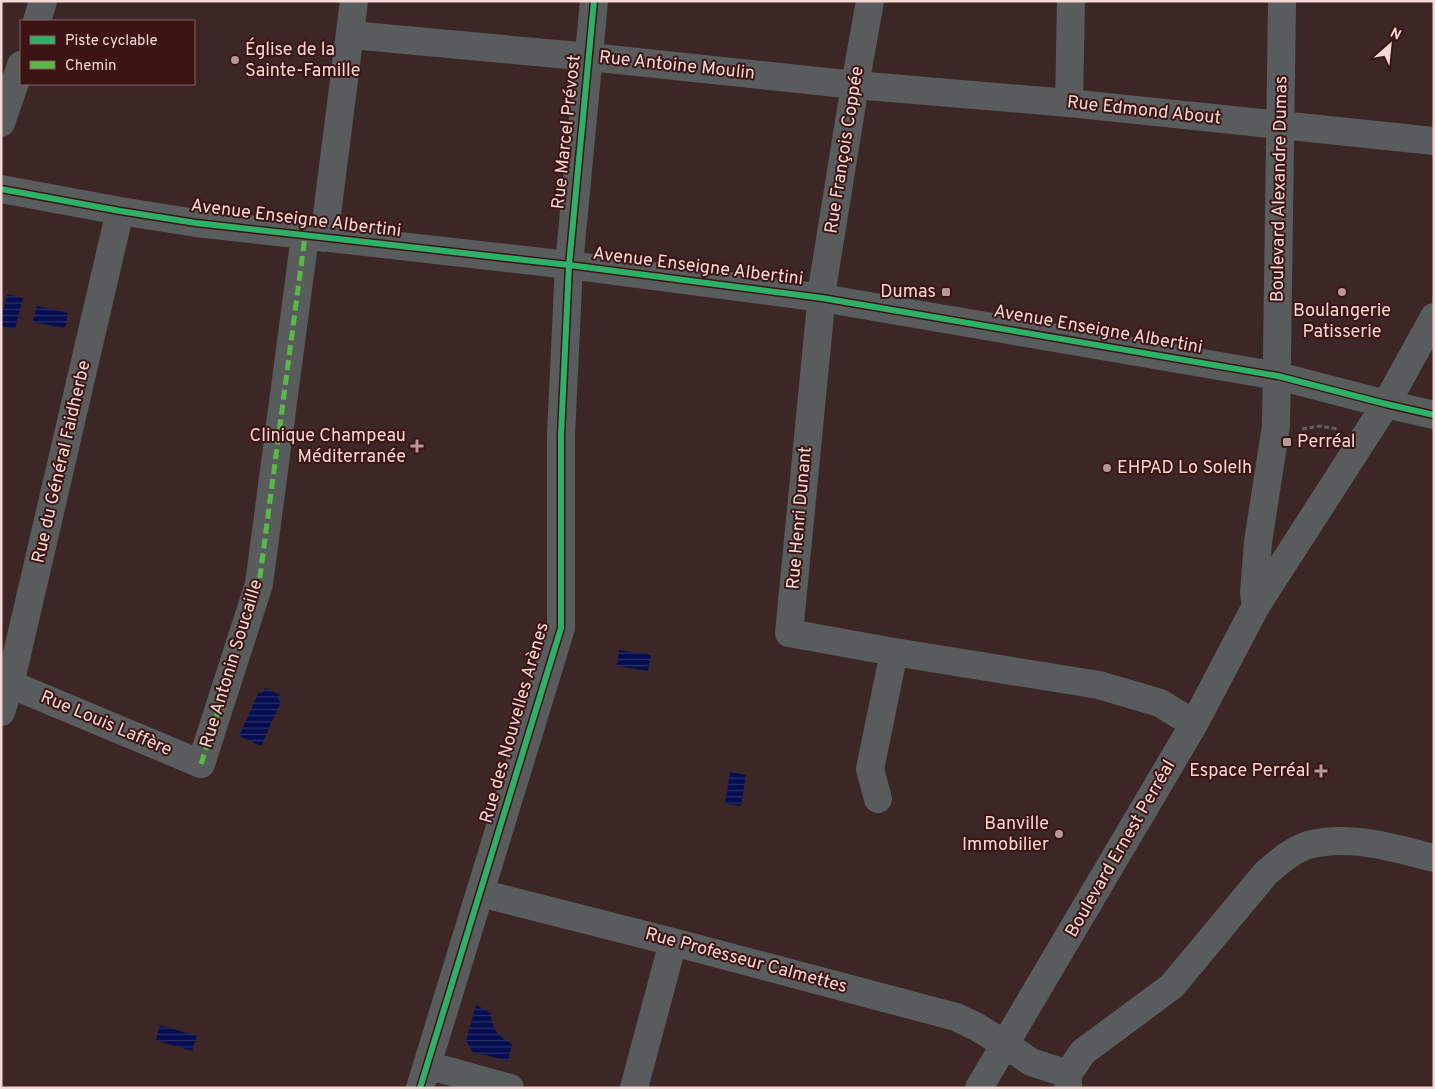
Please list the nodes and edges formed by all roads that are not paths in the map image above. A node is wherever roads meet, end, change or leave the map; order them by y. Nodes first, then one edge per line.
1 (44, 1) edge
2 (354, 1) edge
3 (594, 1) edge
4 (870, 1) edge
5 (1071, 1) edge
6 (1282, 1) edge
7 (36, 20) edge
8 (351, 35) junction
9 (590, 57) junction
10 (20, 68) edge
11 (855, 85) junction
12 (1069, 103) junction
13 (1, 123) edge
14 (1281, 125) junction
15 (1434, 141) edge
16 (1, 189) edge
17 (120, 211) junction
18 (314, 236) junction
19 (569, 265) junction
20 (822, 298) junction
21 (1434, 317) edge
22 (1278, 376) junction
23 (1386, 404) junction
24 (1434, 415) edge
25 (1256, 606) junction
26 (894, 652) junction
27 (10, 684) junction
28 (1, 712) edge
29 (1194, 724) junction
30 (201, 764) joint
31 (878, 799) dead end
32 (1434, 858) edge
33 (480, 893) junction
34 (674, 942) junction
35 (1006, 1045) junction
36 (424, 1077) edge
37 (1068, 1081) edge
38 (510, 1088) edge
39 (634, 1088) edge
40 (979, 1088) edge

1 - 7 street
2 - 8 street, Rue Antonin Soucaille
3 - 9 street, Rue Marcel Prévost
4 - 11 street, Rue François Coppée
5 - 12 street
6 - 14 street, Boulevard Alexandre Dumas
8 - 9 street, Rue Antoine Moulin
8 - 18 street, Rue Antonin Soucaille
9 - 11 street, Rue Antoine Moulin
9 - 19 street, Rue Marcel Prévost
10 - 13 street
11 - 12 street, Rue Edmond About
11 - 20 street, Rue François Coppée
12 - 14 street, Rue Edmond About
14 - 15 street, Rue Edmond About
14 - 22 street, Boulevard Alexandre Dumas
16 - 17 street, Avenue Enseigne Albertini
17 - 18 street, Avenue Enseigne Albertini
17 - 27 street, Rue du Général Faidherbe
18 - 19 street, Avenue Enseigne Albertini
18 - 30 street, Rue Antonin Soucaille
19 - 20 street, Avenue Enseigne Albertini
19 - 33 street, Rue des Nouvelles Arènes
20 - 22 street, Avenue Enseigne Albertini
20 - 26 street, Rue Henri Dunant
21 - 23 street, Boulevard Ernest Perréal
22 - 23 street, Avenue Enseigne Albertini
22 - 25 street
23 - 24 street, Avenue Enseigne Albertini
23 - 25 street, Boulevard Ernest Perréal
25 - 29 street, Boulevard Ernest Perréal
26 - 29 street, Rue Henri Dunant
26 - 31 street
27 - 28 street, Rue du Général Faidherbe
27 - 30 street, Rue Louis Laffère
29 - 35 street, Boulevard Ernest Perréal
32 - 37 street
33 - 34 street, Rue Professeur Calmettes
33 - 36 street, Rue des Nouvelles Arènes
34 - 35 street, Rue Professeur Calmettes
34 - 39 street
35 - 37 street, Rue Professeur Calmettes
35 - 40 street, Boulevard Ernest Perréal
36 - 38 street

